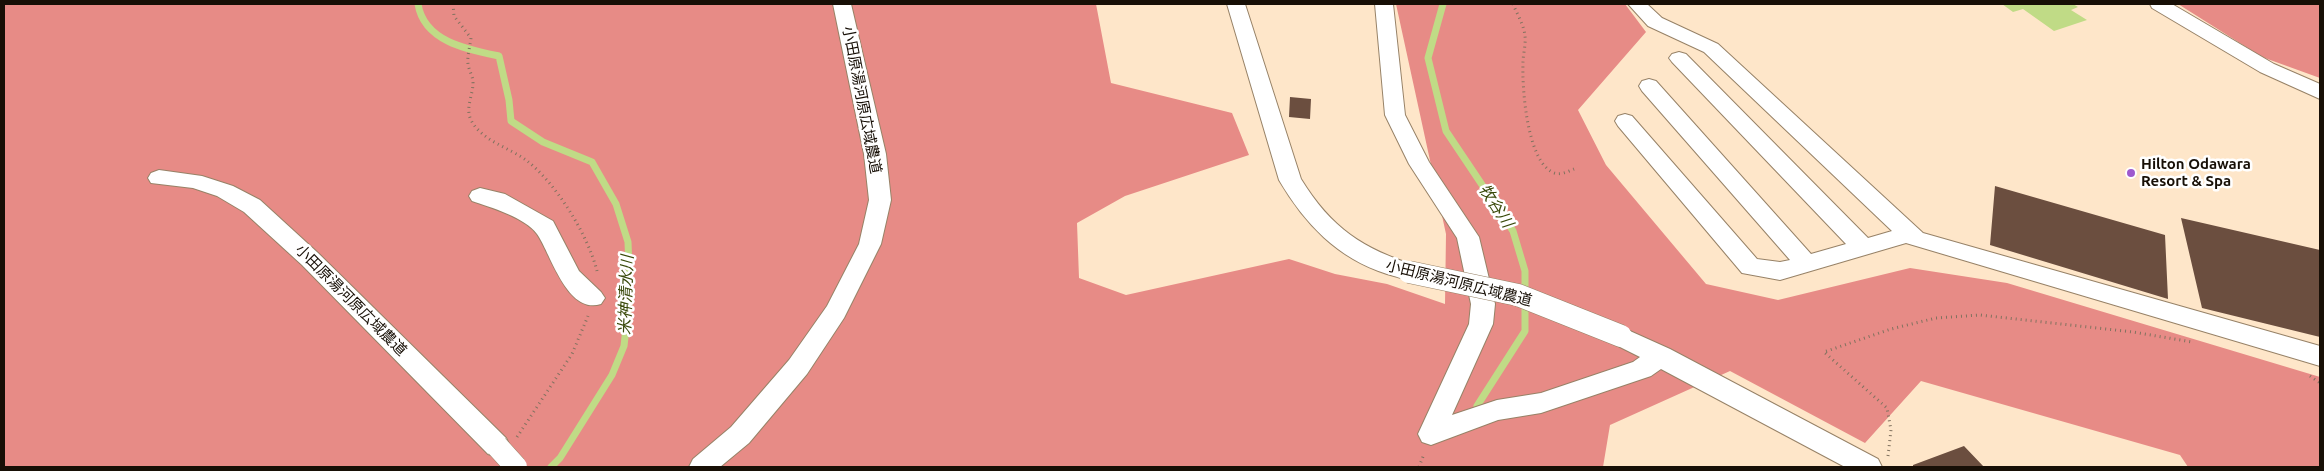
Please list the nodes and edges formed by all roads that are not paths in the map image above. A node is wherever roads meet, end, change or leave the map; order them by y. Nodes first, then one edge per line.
1 (842, 4) edge
2 (1236, 4) edge
3 (1384, 4) edge
4 (1637, 4) edge
5 (2159, 4) edge
6 (1678, 58) dead end
7 (1649, 86) dead end
8 (2320, 92) edge
9 (1625, 121) dead end
10 (159, 178) dead end
11 (480, 196) dead end
12 (1910, 234) junction
13 (1863, 247) junction
14 (1807, 264) junction
15 (593, 298) dead end
16 (1661, 356) junction
17 (2320, 356) edge
18 (1877, 464) edge
19 (516, 467) edge
20 (702, 467) edge

1 - 20 street, 小田原湯河原広域農道
2 - 16 street, 小田原湯河原広域農道, bridge
3 - 16 street
4 - 12 street
5 - 8 street
6 - 13 street
7 - 14 street
9 - 14 street
10 - 19 street, 小田原湯河原広域農道, bridge
11 - 15 street
12 - 13 street
12 - 17 street
13 - 14 street
16 - 18 street, 小田原湯河原広域農道

